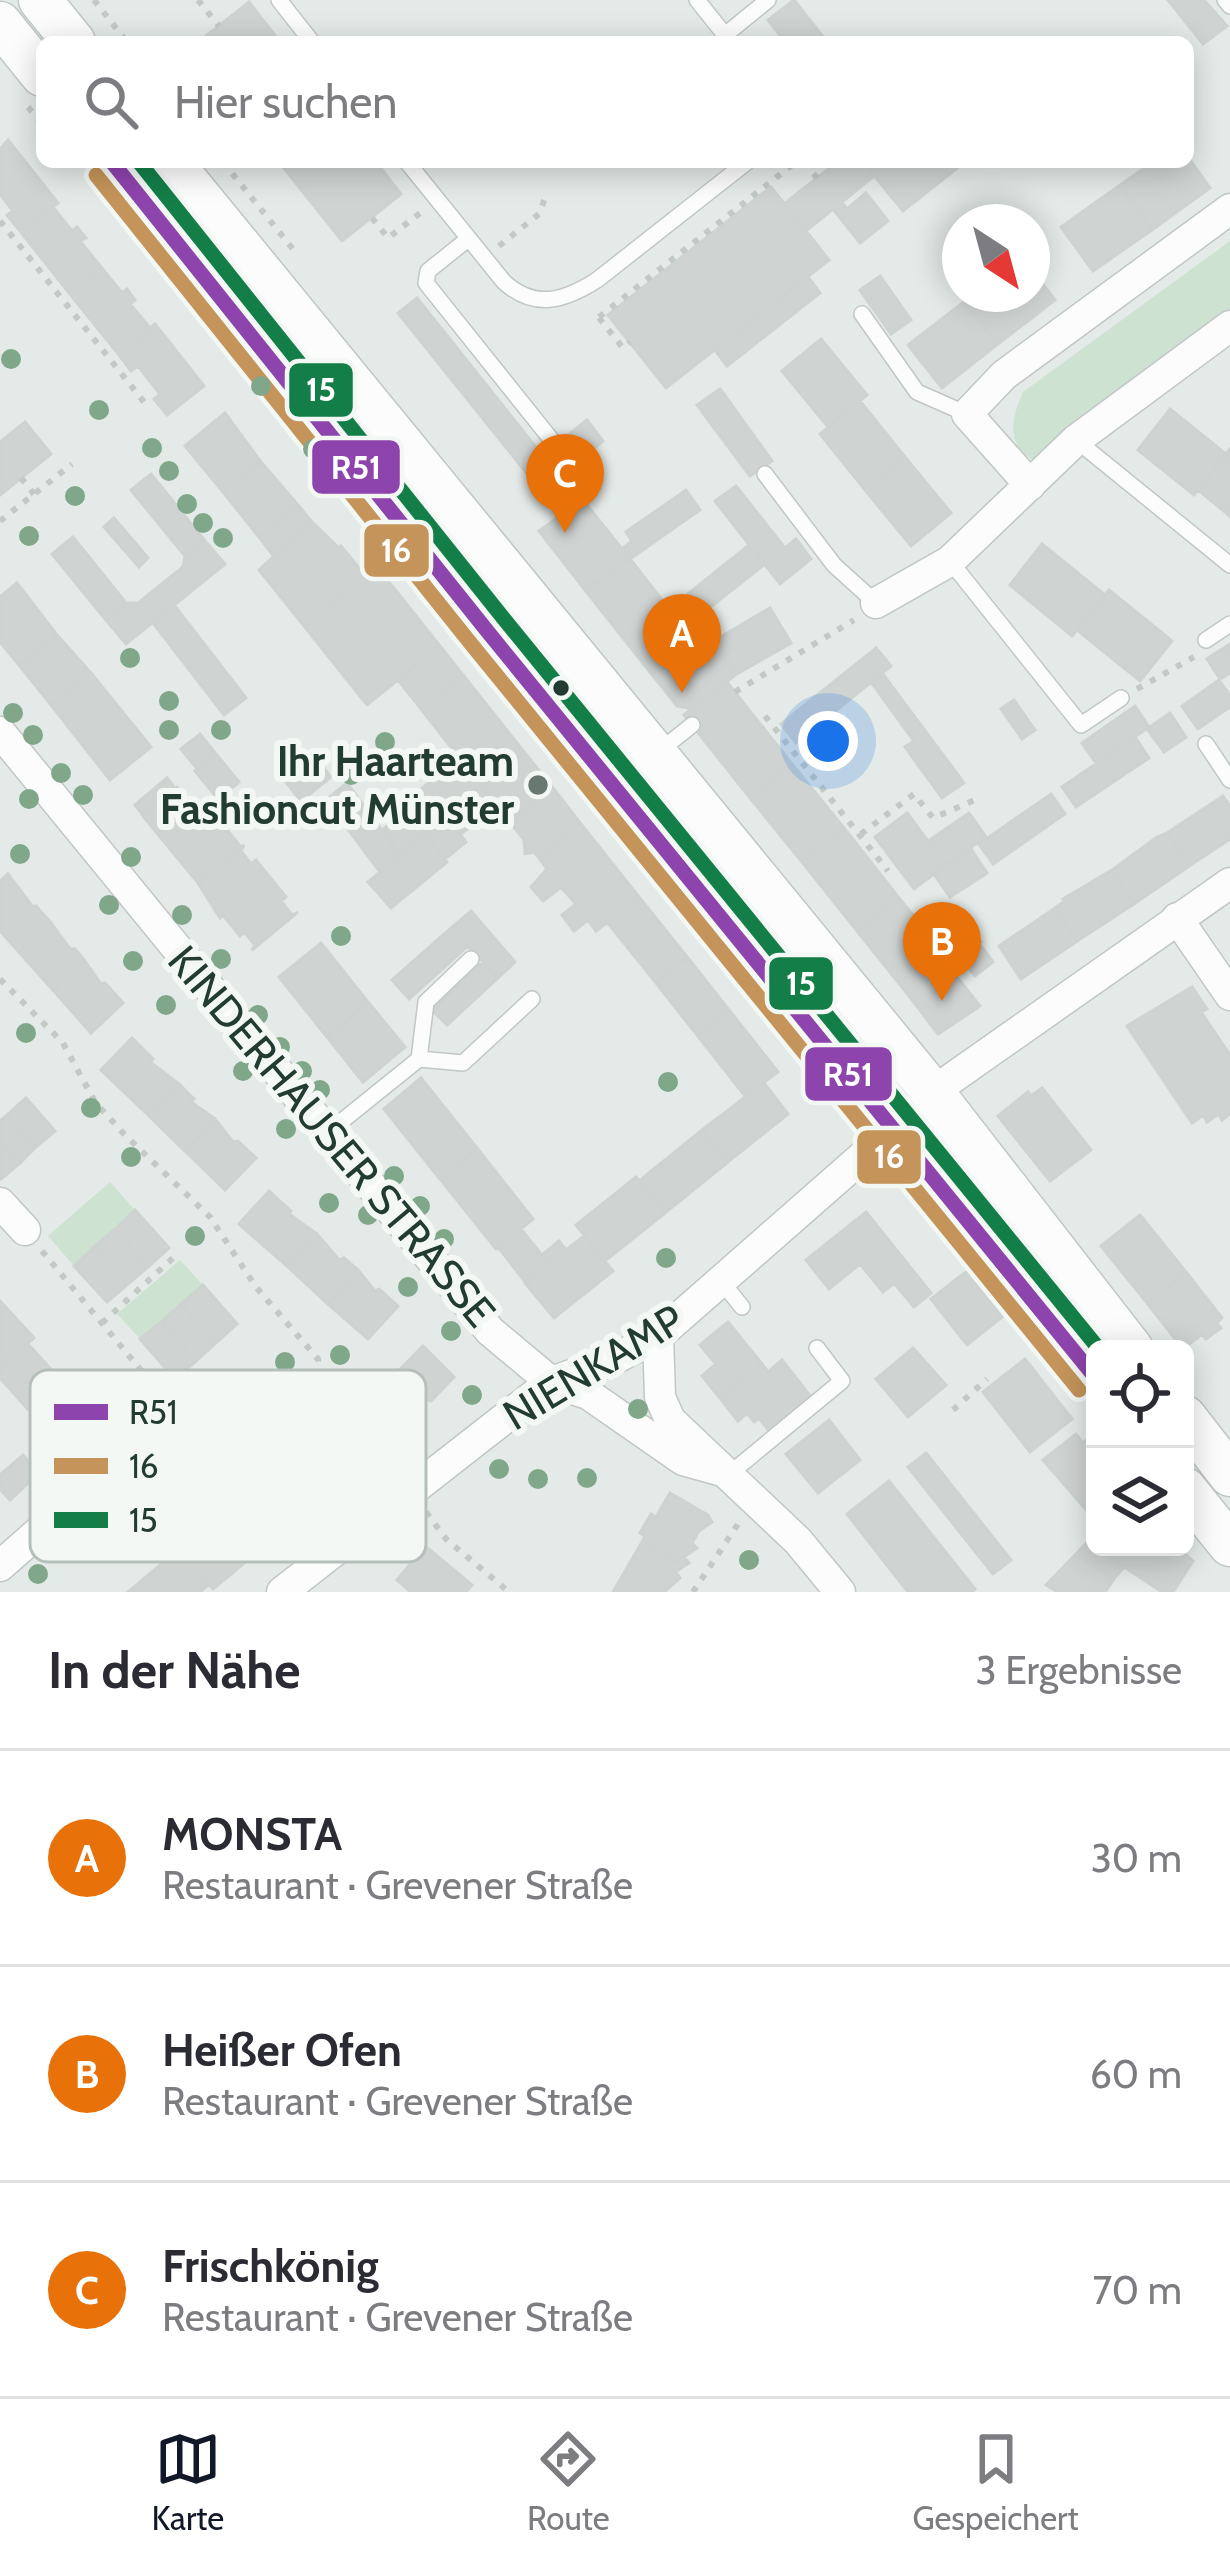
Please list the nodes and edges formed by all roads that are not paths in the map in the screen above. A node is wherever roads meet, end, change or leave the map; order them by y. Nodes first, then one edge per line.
1 (40, 0) edge
2 (279, 0) edge
3 (698, 0) edge
4 (768, 0) edge
5 (0, 23) edge
6 (69, 36) edge
7 (307, 36) edge
8 (726, 36) edge
9 (730, 36) edge
10 (36, 68) edge
11 (117, 168) edge
12 (176, 168) edge
13 (412, 168) edge
14 (739, 168) edge
15 (1230, 208) edge
16 (468, 239) junction
17 (862, 314) dead end
18 (1230, 326) edge
19 (967, 414) junction
20 (1076, 440) junction
21 (569, 463) dead end
22 (765, 474) dead end
23 (1030, 485) junction
24 (950, 561) junction
25 (1230, 565) edge
26 (864, 613) joint
27 (1230, 624) edge
28 (1205, 640) road end
29 (1121, 698) road end
30 (692, 725) dead end
31 (0, 732) edge
32 (1206, 744) dead end
33 (656, 754) junction
34 (1230, 780) edge
35 (1230, 883) edge
36 (1177, 919) junction
37 (471, 959) dead end
38 (1230, 995) edge
39 (532, 999) dead end
40 (419, 1059) junction
41 (934, 1094) junction
42 (893, 1128) junction
43 (327, 1133) junction
44 (0, 1203) edge
45 (25, 1229) road end
46 (722, 1282) junction
47 (742, 1306) dead end
48 (658, 1336) junction
49 (1125, 1340) edge
50 (817, 1348) dead end
51 (1086, 1366) edge
52 (550, 1382) junction
53 (1194, 1429) edge
54 (723, 1473) junction
55 (1230, 1475) edge
56 (426, 1479) edge
57 (1194, 1500) edge
58 (30, 1539) edge
59 (1230, 1545) edge
60 (312, 1562) edge
61 (319, 1562) edge
62 (315, 1565) junction
63 (0, 1566) edge
64 (282, 1592) edge
65 (840, 1592) edge

1 - 6 main road
2 - 7 lane
3 - 8 lane
4 - 9 lane
5 - 10 main road
11 - 42 main road
12 - 33 main road
13 - 16 lane
14 - 16 lane
15 - 19 street
16 - 21 lane
17 - 19 lane
18 - 20 street
19 - 23 street
20 - 23 street
20 - 25 lane
22 - 26 lane
23 - 24 street
24 - 26 street
24 - 29 lane
27 - 28 lane
30 - 33 lane
31 - 43 street, KINDERHAUSER STRASSE
32 - 34 lane
33 - 41 main road
35 - 36 street, NIENKAMP
36 - 38 street
36 - 41 street, NIENKAMP
37 - 40 lane
39 - 40 lane
40 - 43 lane
41 - 42 street, NIENKAMP
41 - 49 main road
42 - 46 street, NIENKAMP
42 - 51 main road
43 - 52 street, KINDERHAUSER STRASSE
44 - 45 street
46 - 47 lane
46 - 48 street, NIENKAMP
48 - 52 street, NIENKAMP
48 - 54 street, KINDERHAUSER STRASSE
50 - 54 lane
52 - 54 street, KINDERHAUSER STRASSE
52 - 56 street, NIENKAMP
53 - 55 main road
54 - 65 street, KINDERHAUSER STRASSE
57 - 59 main road
58 - 63 street
60 - 62 lane
61 - 62 street, NIENKAMP
62 - 64 street, NIENKAMP

